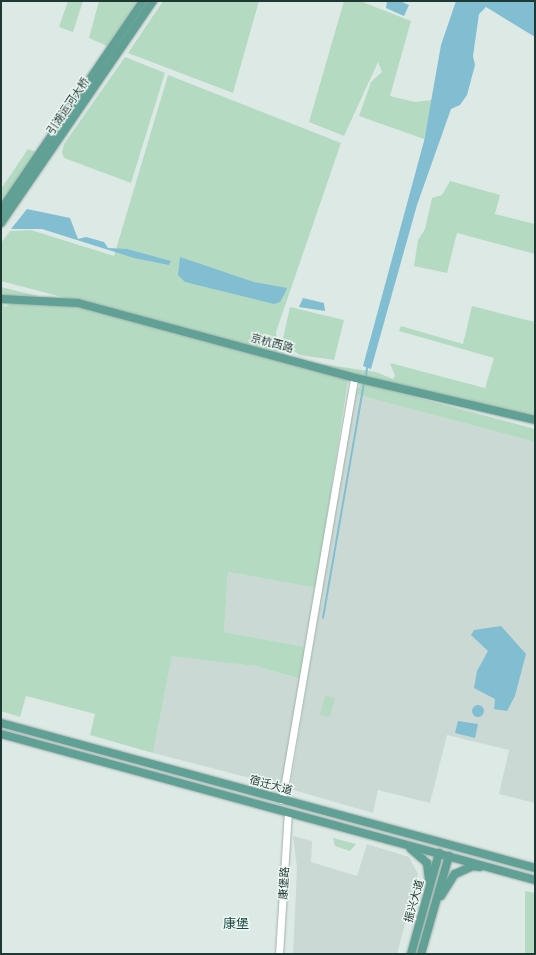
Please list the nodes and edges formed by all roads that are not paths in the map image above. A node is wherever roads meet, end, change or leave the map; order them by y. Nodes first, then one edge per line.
1 (143, 1) edge
2 (152, 1) edge
3 (1, 210) edge
4 (1, 223) edge
5 (1, 299) edge
6 (354, 377) junction
7 (535, 420) edge
8 (1, 723) edge
9 (1, 734) edge
10 (282, 800) junction
11 (288, 812) junction
12 (386, 839) junction
13 (439, 853) junction
14 (449, 856) junction
15 (535, 868) edge
16 (501, 870) junction
17 (535, 880) edge
18 (423, 911) junction
19 (431, 916) junction
20 (279, 954) edge
21 (411, 954) edge
22 (421, 954) edge

1 - 3 main road, 引湖运河大桥
2 - 4 main road, 引湖运河大桥
5 - 6 main road, 京杭西路
6 - 7 main road, 京杭西路
6 - 10 street
8 - 10 main road, 宿迁大道
9 - 11 main road, 宿迁大道
10 - 15 main road, 宿迁大道
11 - 12 main road, 宿迁大道
11 - 20 street, 康堡路
12 - 13 main road, 宿迁大道
12 - 18 main road
13 - 14 main road, 宿迁大道
13 - 18 main road, 振兴大道
14 - 16 main road, 宿迁大道
14 - 19 main road, 振兴大道
16 - 17 main road, 宿迁大道
16 - 19 main road
18 - 21 main road, 振兴大道
19 - 22 main road, 振兴大道

